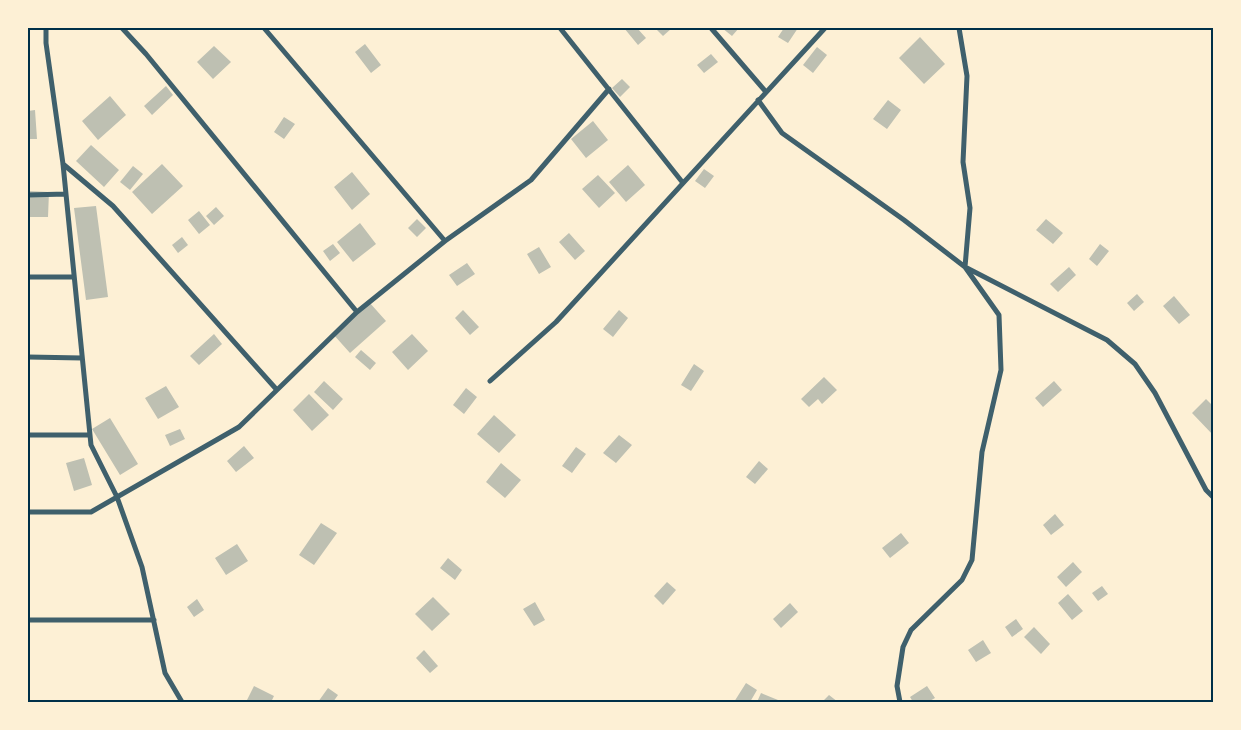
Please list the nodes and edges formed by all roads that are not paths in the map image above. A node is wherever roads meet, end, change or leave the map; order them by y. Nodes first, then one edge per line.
1 (46, 28) edge
2 (122, 28) edge
3 (264, 28) edge
4 (560, 28) edge
5 (711, 28) edge
6 (825, 28) edge
7 (959, 28) edge
8 (608, 89) junction
9 (766, 92) junction
10 (758, 100) junction
11 (63, 164) junction
12 (682, 183) junction
13 (66, 194) junction
14 (28, 195) edge
15 (445, 241) junction
16 (965, 267) junction
17 (28, 277) edge
18 (74, 277) junction
19 (357, 312) junction
20 (28, 357) edge
21 (82, 358) junction
22 (490, 381) dead end
23 (277, 390) junction
24 (28, 435) edge
25 (90, 436) junction
26 (117, 497) junction
27 (1214, 498) edge
28 (28, 512) edge
29 (28, 620) edge
30 (154, 620) junction
31 (182, 702) edge
32 (900, 702) edge

1 - 11 street
2 - 19 street
3 - 15 street
4 - 8 street
5 - 9 street
6 - 9 street
7 - 16 street
8 - 12 street
8 - 15 street
9 - 10 street
10 - 12 street
10 - 16 street
11 - 13 street
11 - 23 street
12 - 22 street
13 - 14 street
13 - 18 street
15 - 19 street
16 - 27 street
16 - 32 street
17 - 18 street
18 - 21 street
19 - 23 street
20 - 21 street
21 - 25 street
23 - 26 street
24 - 25 street
25 - 26 street
26 - 28 street
26 - 30 street
29 - 30 street
30 - 31 street

